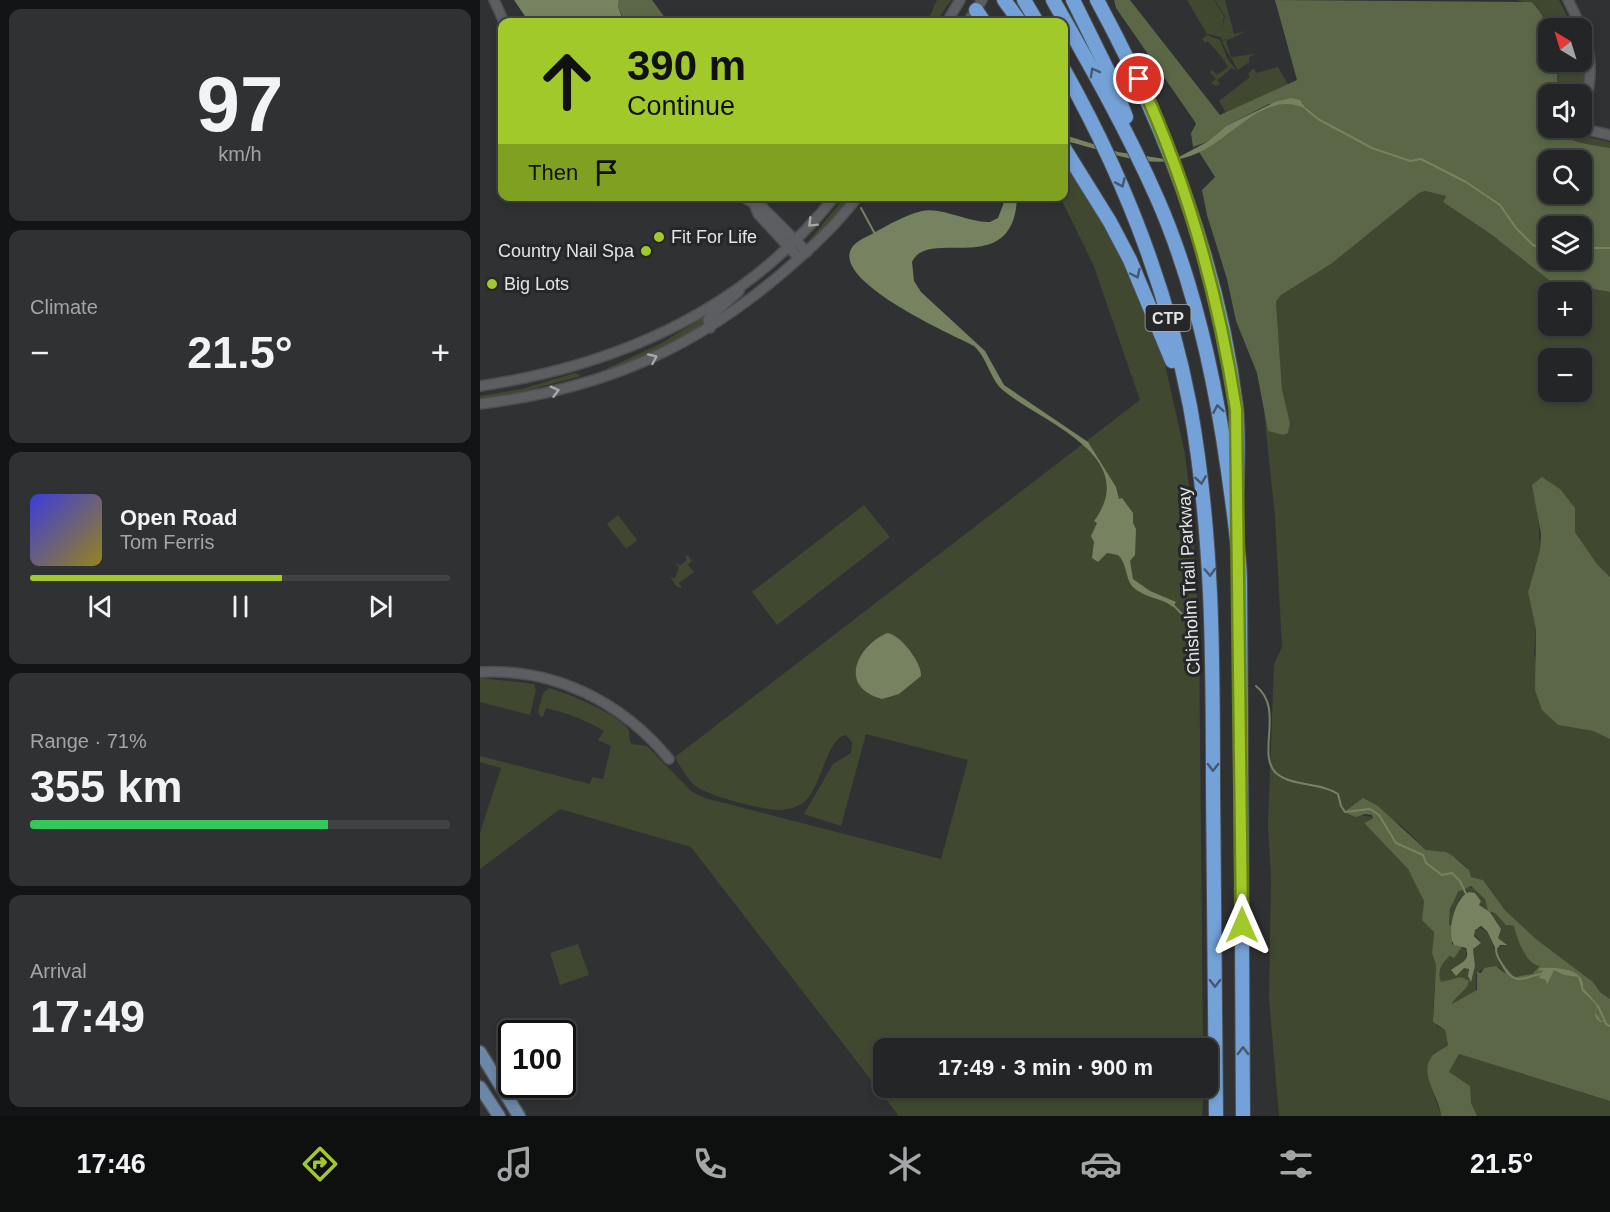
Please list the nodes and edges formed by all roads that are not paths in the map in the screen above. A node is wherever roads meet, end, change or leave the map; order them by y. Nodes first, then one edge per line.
1 (494, 0) edge
2 (960, 0) edge
3 (1004, 0) edge
4 (1024, 0) edge
5 (1053, 0) edge
6 (1073, 0) edge
7 (1097, 0) edge
8 (1568, 0) edge
9 (976, 3) edge
10 (502, 18) edge
11 (949, 18) edge
12 (970, 18) edge
13 (982, 18) edge
14 (1017, 18) edge
15 (1035, 18) edge
16 (1063, 18) edge
17 (1068, 26) edge
18 (1068, 78) edge
19 (1589, 84) edge
20 (1068, 90) edge
21 (1592, 131) edge
22 (1098, 135) junction
23 (1610, 135) edge
24 (1068, 154) edge
25 (1158, 200) junction
26 (748, 201) edge
27 (830, 201) edge
28 (853, 201) edge
29 (791, 243) junction
30 (803, 255) junction
31 (746, 282) junction
32 (710, 328) junction
33 (594, 361) junction
34 (598, 379) junction
35 (480, 386) edge
36 (480, 404) edge
37 (1189, 405) junction
38 (1239, 550) junction
39 (480, 672) edge
40 (669, 759) dead end
41 (1216, 1038) edge
42 (480, 1052) edge
43 (480, 1087) edge
44 (1212, 1098) edge
45 (1216, 1098) edge
46 (1243, 1114) edge
47 (499, 1116) edge
48 (519, 1116) edge
49 (1209, 1116) edge
50 (1216, 1116) edge

1 - 10 street
2 - 11 street
3 - 14 highway
4 - 15 highway
16 -> 5 highway, CTP
6 - 25 highway
7 - 38 highway
8 - 19 street
9 - 12 street
9 - 13 highway
25 -> 17 highway, CTP
18 - 22 highway, Chisholm Trail Parkway / CTP
20 - 22 highway
21 - 23 street
22 -> 37 highway, Chisholm Trail Parkway / CTP
24 -> 37 highway
38 -> 25 highway, CTP
26 - 29 street
27 -> 29 street
28 - 30 street
29 - 30 street
29 - 31 street
30 - 32 street
31 - 32 street
31 - 33 street
34 -> 32 street
33 - 34 street
33 - 35 street
36 -> 34 street
37 -> 41 highway, Chisholm Trail Parkway / CTP
46 -> 38 highway, CTP
39 - 40 street
42 - 48 main road
43 - 47 main road
44 - 49 highway
45 - 50 highway, Chisholm Trail Parkway / CTP

